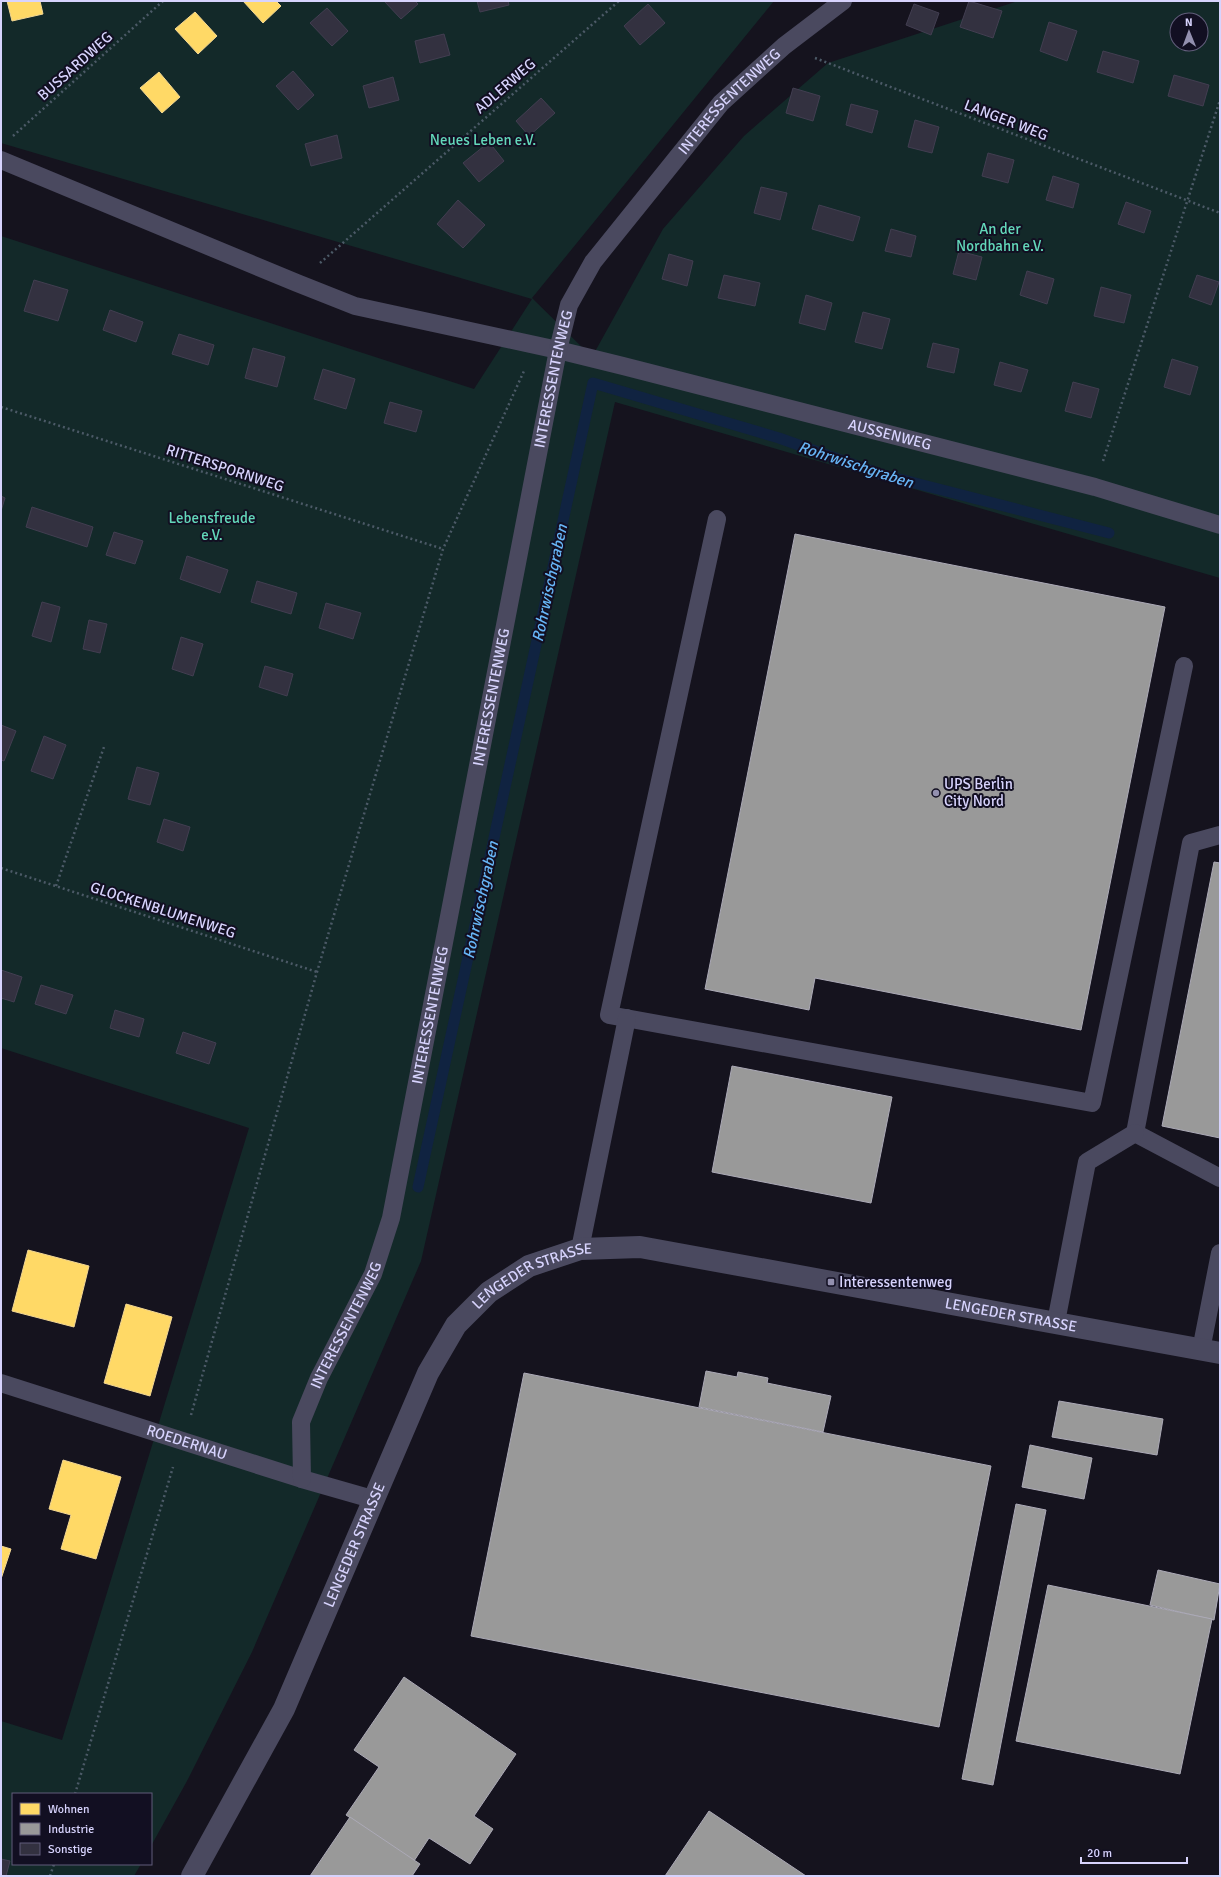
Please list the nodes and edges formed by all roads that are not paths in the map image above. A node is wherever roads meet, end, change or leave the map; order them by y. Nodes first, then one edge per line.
1 (843, 1) edge
2 (1, 160) edge
3 (558, 350) junction
4 (717, 519) dead end
5 (1220, 525) edge
6 (1184, 666) dead end
7 (1220, 835) edge
8 (627, 1018) junction
9 (1135, 1133) junction
10 (1220, 1178) edge
11 (580, 1249) junction
12 (1220, 1252) edge
13 (1056, 1322) junction
14 (1211, 1352) edge
15 (1, 1383) edge
16 (302, 1479) junction
17 (372, 1499) junction
18 (192, 1876) edge

1 - 3 lane, INTERESSENTENWEG
2 - 3 lane, AUSSENWEG
3 - 5 lane, AUSSENWEG
3 - 16 lane, INTERESSENTENWEG
4 - 8 lane
6 - 8 lane
7 - 9 lane
8 - 11 lane
9 - 10 lane
9 - 13 lane
11 - 13 street, LENGEDER STRASSE
11 - 17 street, LENGEDER STRASSE
12 - 14 lane
13 - 14 street, LENGEDER STRASSE
15 - 16 lane, ROEDERNAU
16 - 17 lane, ROEDERNAU
17 - 18 street, LENGEDER STRASSE

